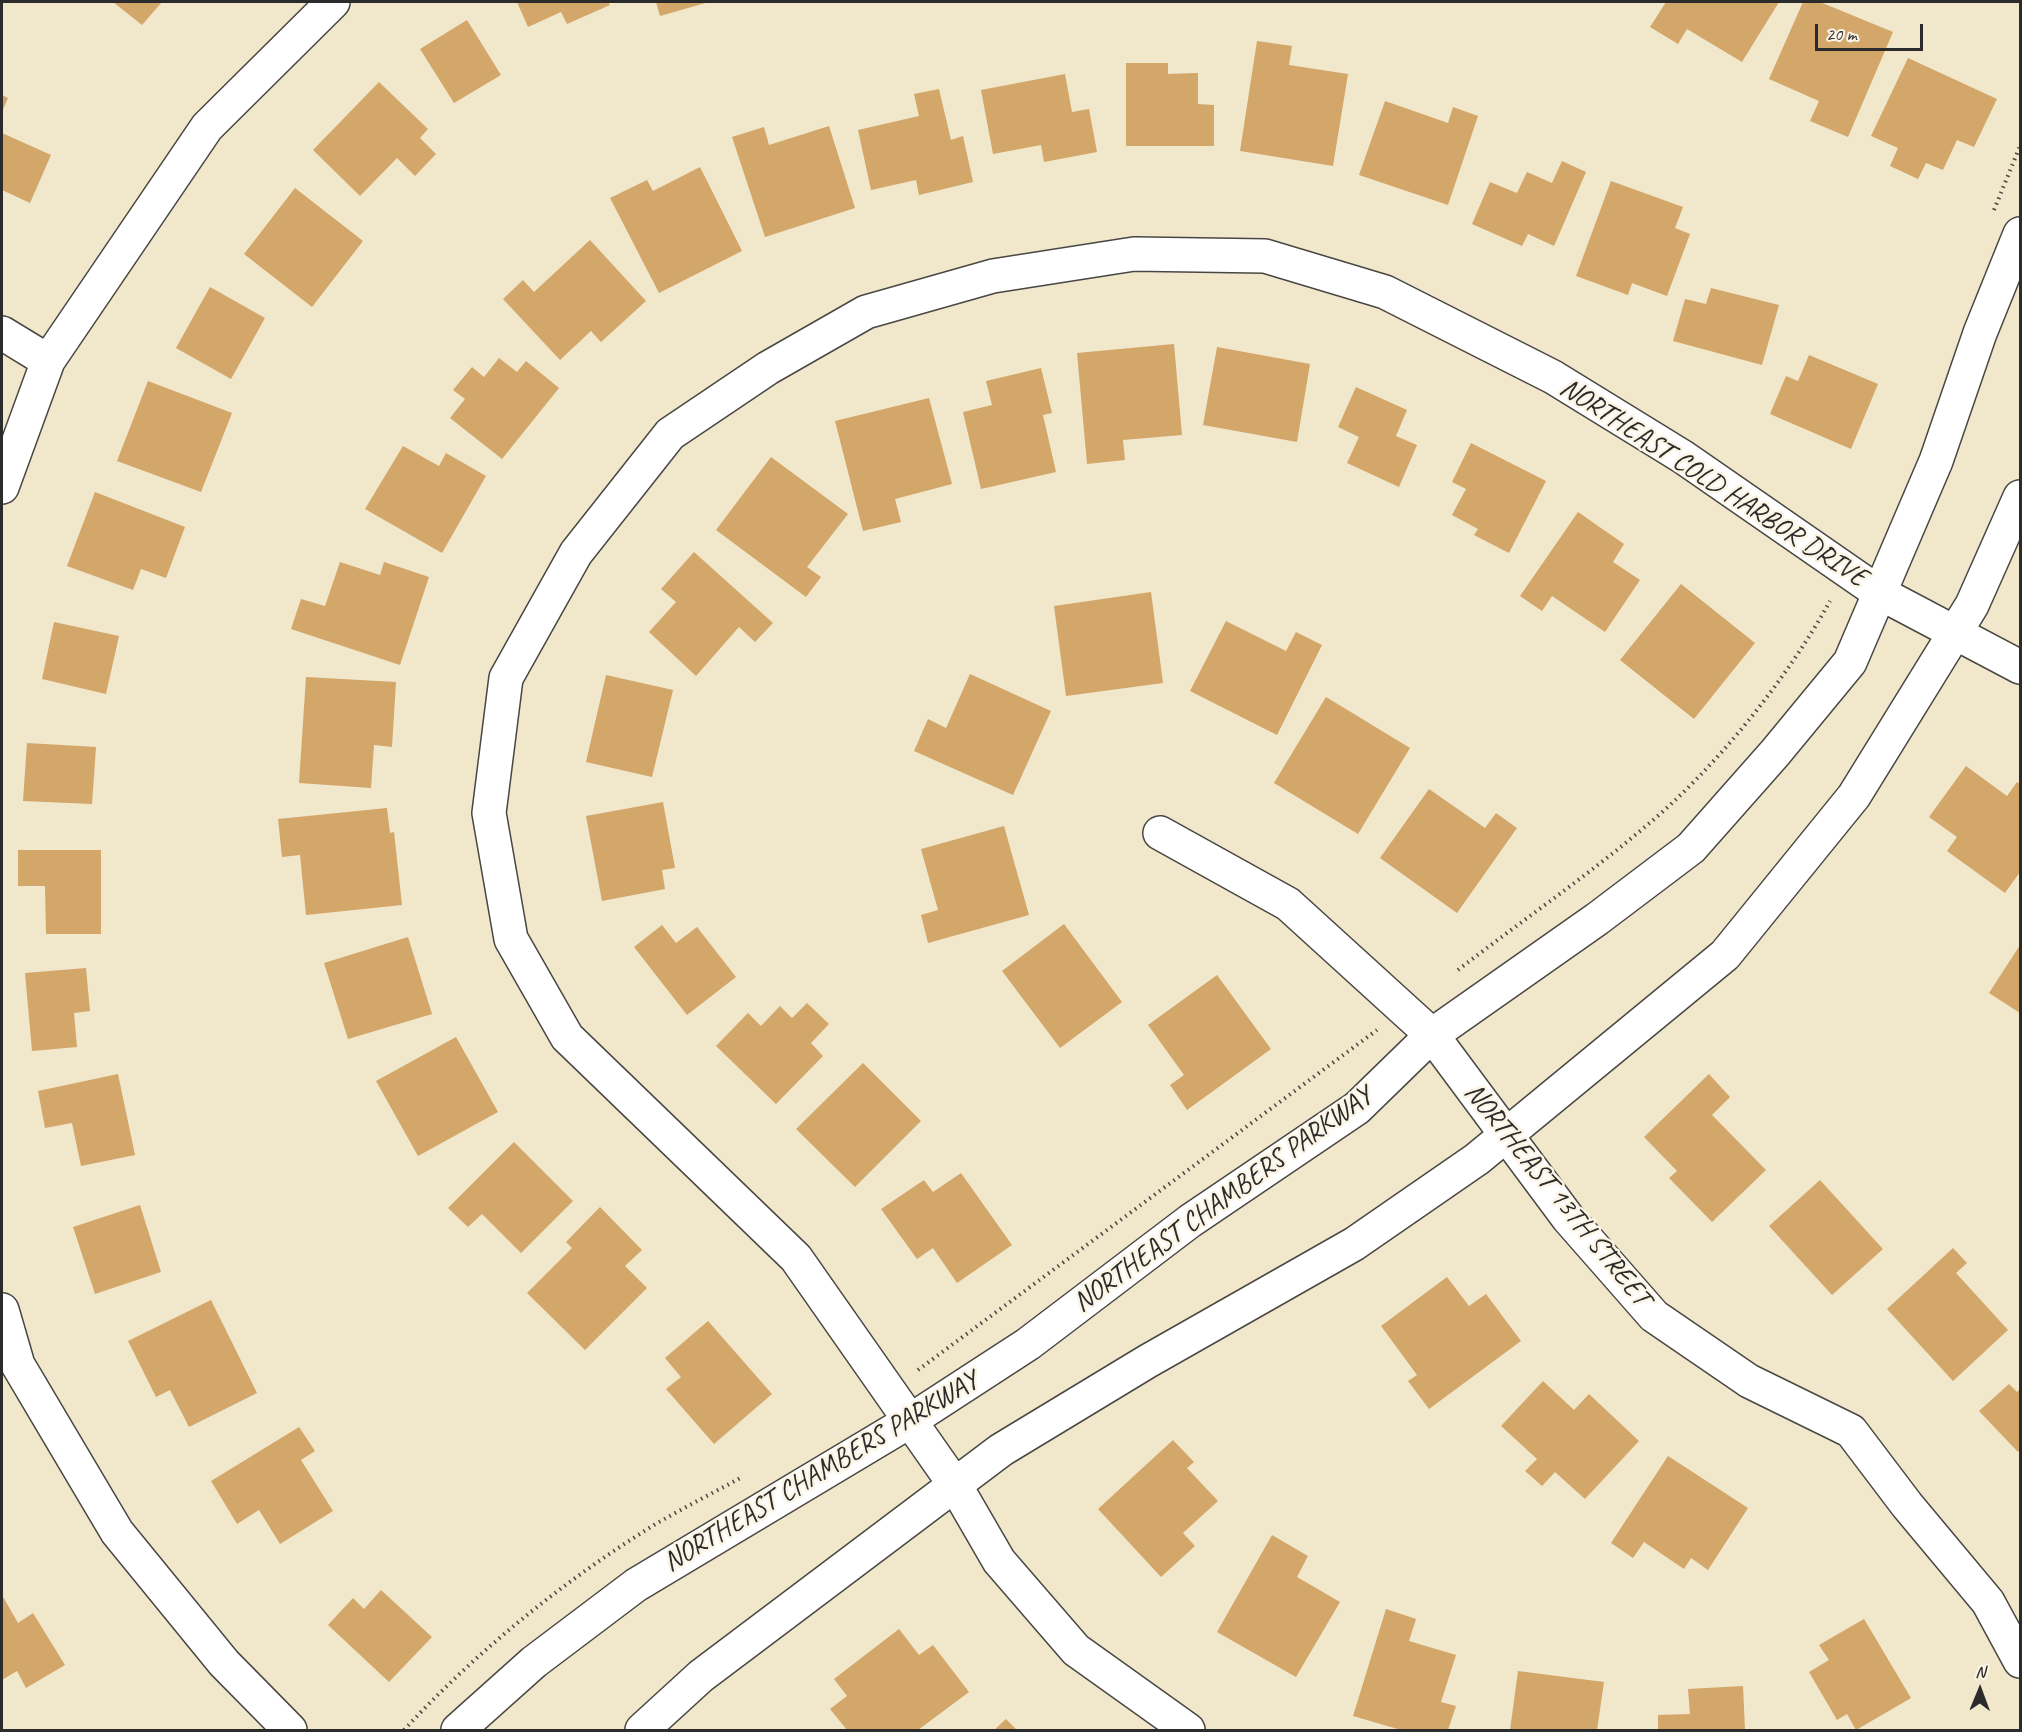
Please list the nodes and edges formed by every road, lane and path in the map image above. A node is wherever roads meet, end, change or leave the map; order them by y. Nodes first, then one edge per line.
1 (333, 2) edge
2 (2020, 146) edge
3 (1994, 211) dead end
4 (2020, 234) edge
5 (2, 333) edge
6 (48, 361) junction
7 (2, 487) edge
8 (2020, 497) edge
9 (1847, 571) junction
10 (1878, 592) junction
11 (1955, 632) junction
12 (2020, 667) edge
13 (1160, 833) dead end
14 (1455, 973) dead end
15 (1404, 1010) junction
16 (1432, 1035) junction
17 (1505, 1134) junction
18 (2, 1310) edge
19 (889, 1390) junction
20 (910, 1420) junction
21 (748, 1474) dead end
22 (955, 1485) junction
23 (2020, 1661) edge
24 (290, 1731) edge
25 (404, 1731) edge
26 (458, 1731) edge
27 (642, 1731) edge
28 (1188, 1731) edge

1 - 6 street
2 - 3 path
4 - 10 street, NORTHEAST CHAMBERS PARKWAY
5 - 6 street
6 - 7 street
8 - 11 street
9 - 10 street, NORTHEAST COLD HARBOR DRIVE
9 - 14 path
9 - 19 street, NORTHEAST COLD HARBOR DRIVE
10 - 11 street, NORTHEAST COLD HARBOR DRIVE
10 - 16 street, NORTHEAST CHAMBERS PARKWAY
11 - 12 street, NORTHEAST COLD HARBOR DRIVE
11 - 17 street
13 - 15 street, NORTHEAST 13TH STREET
15 - 16 street, NORTHEAST 13TH STREET
15 - 19 path
16 - 17 street, NORTHEAST 13TH STREET
16 - 20 street, NORTHEAST CHAMBERS PARKWAY
17 - 22 street
17 - 23 street, NORTHEAST 13TH STREET
18 - 24 street
19 - 20 street, NORTHEAST COLD HARBOR DRIVE
20 - 22 street, NORTHEAST COLD HARBOR DRIVE
20 - 26 street, NORTHEAST CHAMBERS PARKWAY
21 - 25 path
22 - 27 street
22 - 28 street, NORTHEAST COLD HARBOR DRIVE

